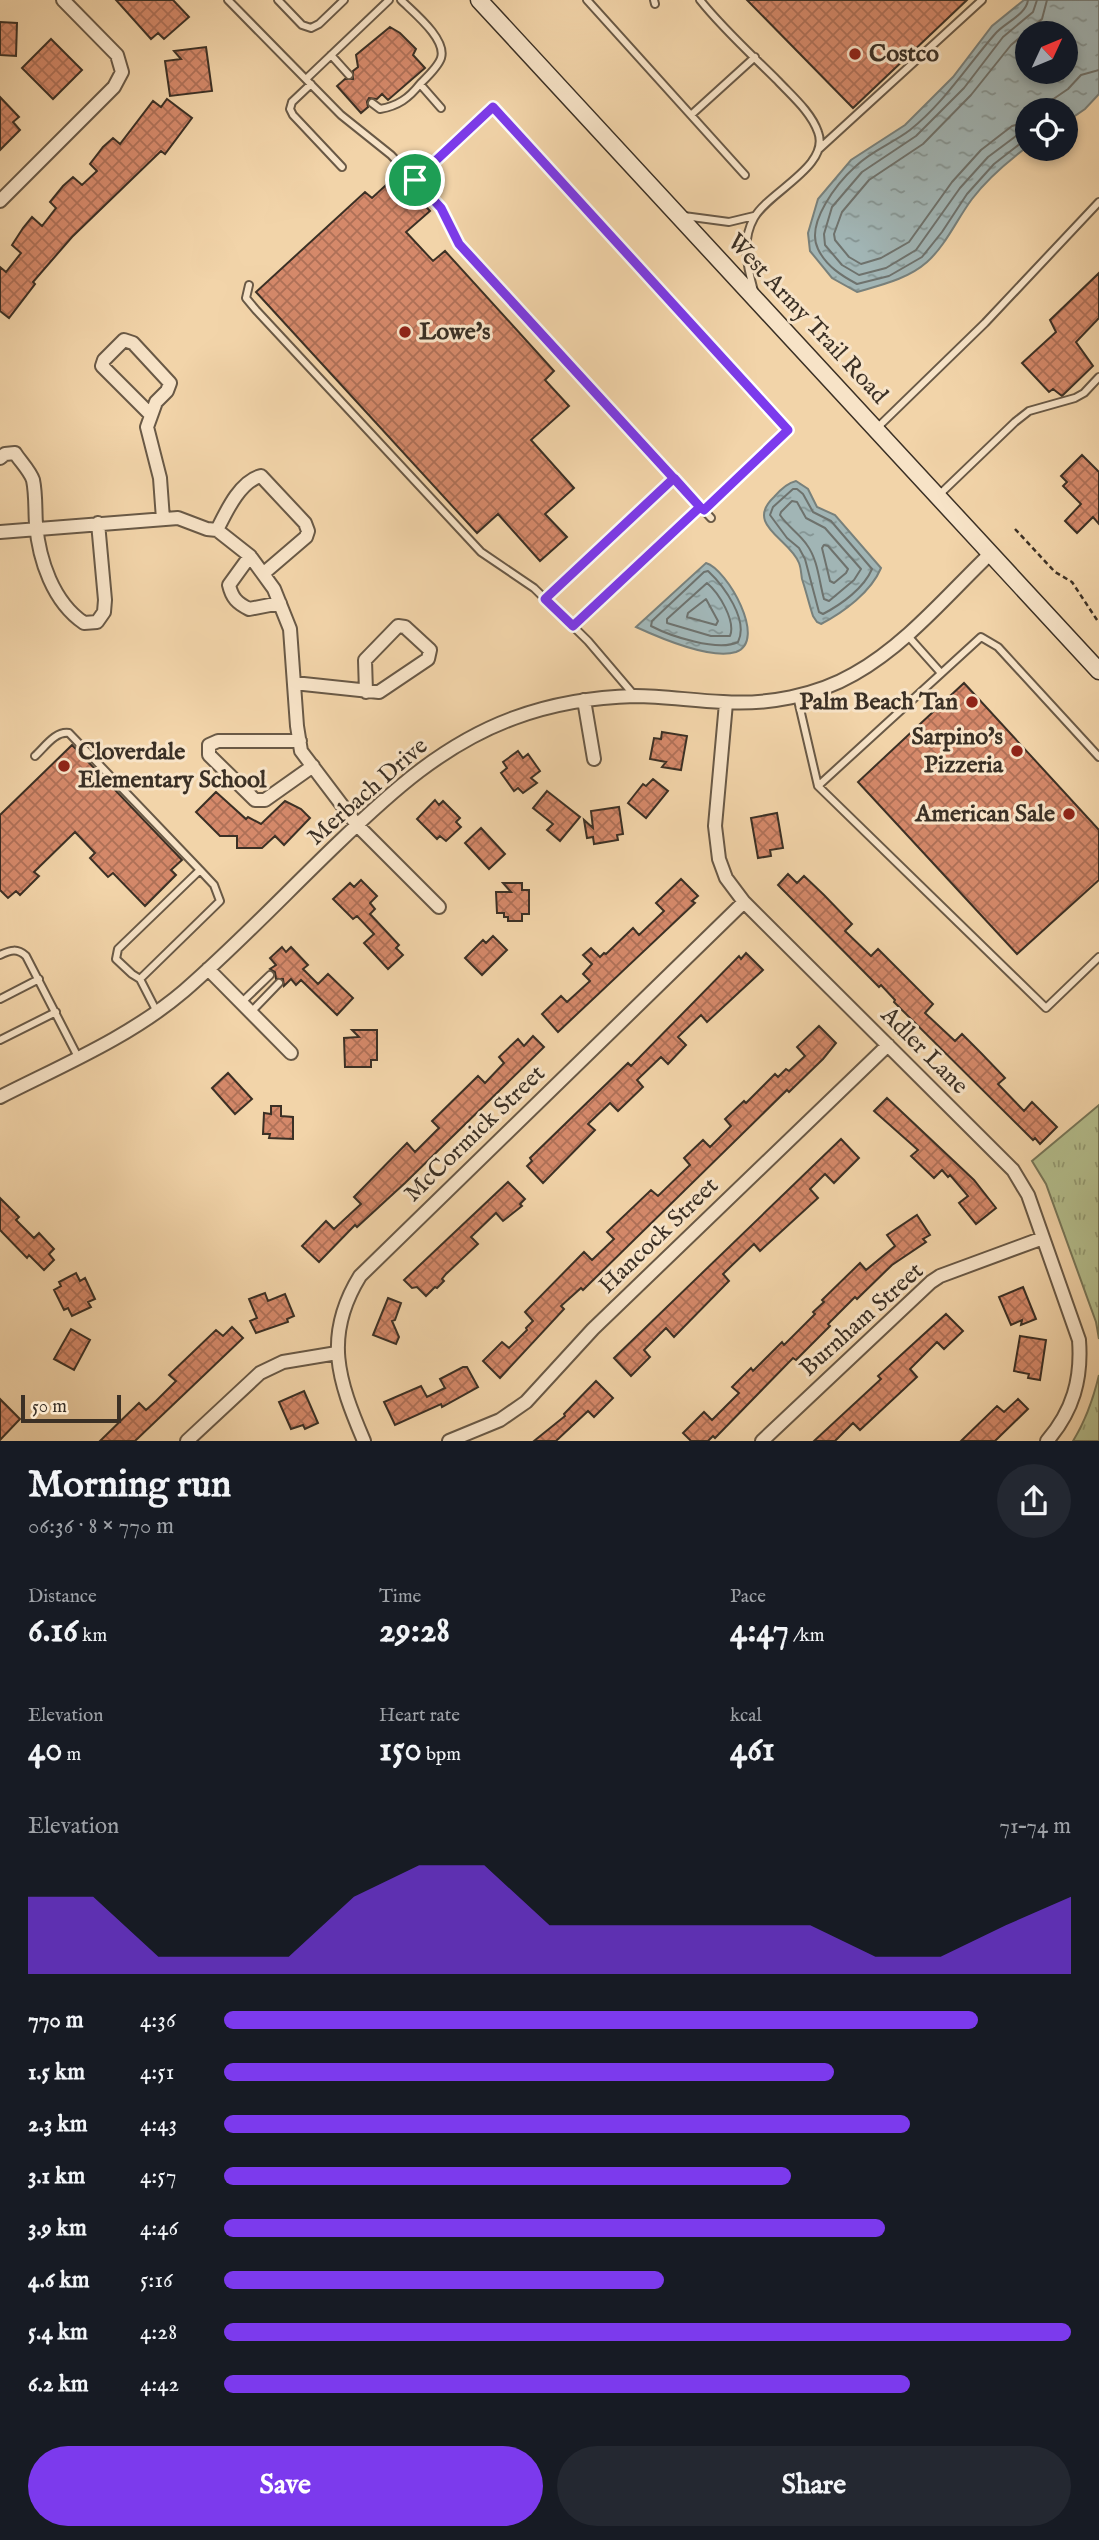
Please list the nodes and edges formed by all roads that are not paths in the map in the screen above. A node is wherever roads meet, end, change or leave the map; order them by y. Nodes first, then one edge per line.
1 (63, 0) edge
2 (228, 0) edge
3 (278, 0) edge
4 (344, 0) edge
5 (389, 0) edge
6 (401, 0) edge
7 (479, 0) edge
8 (587, 0) edge
9 (700, 0) edge
10 (982, 0) edge
11 (331, 54) junction
12 (755, 57) junction
13 (349, 75) dead end
14 (308, 81) junction
15 (420, 84) junction
16 (372, 103) dead end
17 (441, 108) dead end
18 (691, 115) junction
19 (819, 149) junction
20 (342, 167) dead end
21 (745, 175) dead end
22 (415, 180) junction
23 (0, 201) edge
24 (1099, 202) edge
25 (681, 216) junction
26 (754, 216) junction
27 (249, 285) dead end
28 (755, 297) junction
29 (1099, 377) edge
30 (151, 415) junction
31 (876, 429) junction
32 (0, 458) edge
33 (674, 478) junction
34 (938, 496) junction
35 (702, 509) junction
36 (711, 519) dead end
37 (163, 520) junction
38 (98, 523) junction
39 (36, 528) junction
40 (217, 530) junction
41 (0, 532) edge
42 (991, 553) junction
43 (250, 556) junction
44 (264, 573) junction
45 (545, 599) junction
46 (280, 603) junction
47 (573, 626) junction
48 (907, 634) junction
49 (1099, 671) edge
50 (941, 673) junction
51 (294, 683) junction
52 (366, 692) junction
53 (635, 696) junction
54 (797, 696) junction
55 (584, 700) junction
56 (726, 703) junction
57 (300, 741) junction
58 (35, 756) dead end
59 (1099, 757) edge
60 (594, 759) dead end
61 (313, 766) junction
62 (818, 786) junction
63 (357, 825) junction
64 (200, 870) junction
65 (744, 902) junction
66 (439, 907) dead end
67 (0, 956) edge
68 (1099, 957) edge
69 (208, 969) junction
70 (270, 975) dead end
71 (39, 979) junction
72 (140, 979) junction
73 (279, 984) dead end
74 (0, 999) edge
75 (245, 1008) junction
76 (56, 1012) junction
77 (157, 1012) junction
78 (0, 1041) edge
79 (888, 1045) junction
80 (291, 1053) dead end
81 (78, 1057) junction
82 (0, 1097) edge
83 (1043, 1238) junction
84 (337, 1353) junction
85 (187, 1441) edge
86 (364, 1441) edge
87 (449, 1441) edge
88 (762, 1441) edge
89 (1047, 1441) edge

1 - 23 street
2 - 14 lane
3 - 4 lane
5 - 11 lane
6 - 15 lane
7 - 25 main road, West Army Trail Road
8 - 18 lane
9 - 12 lane
10 - 19 lane
11 - 13 lane
11 - 14 lane
12 - 18 lane
12 - 19 lane
14 - 20 lane
14 - 22 lane
15 - 16 lane
15 - 17 lane
18 - 21 lane
19 - 26 lane
22 - 33 lane
22 - 35 lane
24 - 31 lane
25 - 26 lane
25 - 28 main road, West Army Trail Road
26 - 28 lane
27 - 45 lane
28 - 31 main road, West Army Trail Road
29 - 34 lane
30 - 30 street
30 - 37 street
31 - 34 main road, West Army Trail Road
32 - 39 street
33 - 35 lane
33 - 45 lane
34 - 42 main road, West Army Trail Road
35 - 36 lane
35 - 47 lane
37 - 38 street
37 - 40 street
38 - 39 street
38 - 39 street
39 - 41 street
40 - 43 street
40 - 44 street
42 - 48 street, Merbach Drive
42 - 49 main road, West Army Trail Road
43 - 44 street
43 - 46 street
44 - 46 street
45 - 47 lane
46 - 51 street
47 - 53 lane
48 - 50 lane
48 - 54 street, Merbach Drive
50 - 59 lane
50 - 62 lane
51 - 52 street
51 - 57 street
52 - 52 street
53 - 55 street, Merbach Drive
53 - 56 street, Merbach Drive
54 - 56 street, Merbach Drive
54 - 62 lane
55 - 60 street
55 - 63 street, Merbach Drive
56 - 65 street, Adler Lane
57 - 61 street
57 - 61 street
58 - 64 lane
61 - 63 street
62 - 68 lane
63 - 66 street
63 - 69 street, Merbach Drive
64 - 72 lane
64 - 72 lane
65 - 79 street, Adler Lane
65 - 84 street, McCormick Street
67 - 71 lane
69 - 75 street
69 - 77 street, Merbach Drive
70 - 75 lane
71 - 74 lane
71 - 76 lane
72 - 77 lane
73 - 75 lane
75 - 80 street
76 - 78 lane
76 - 81 lane
77 - 81 street, Merbach Drive
79 - 83 street, Adler Lane
79 - 87 street, Hancock Street
81 - 82 street, Merbach Drive
83 - 88 street, Burnham Street
83 - 89 street, Adler Lane
84 - 85 street
84 - 86 street, McCormick Street

